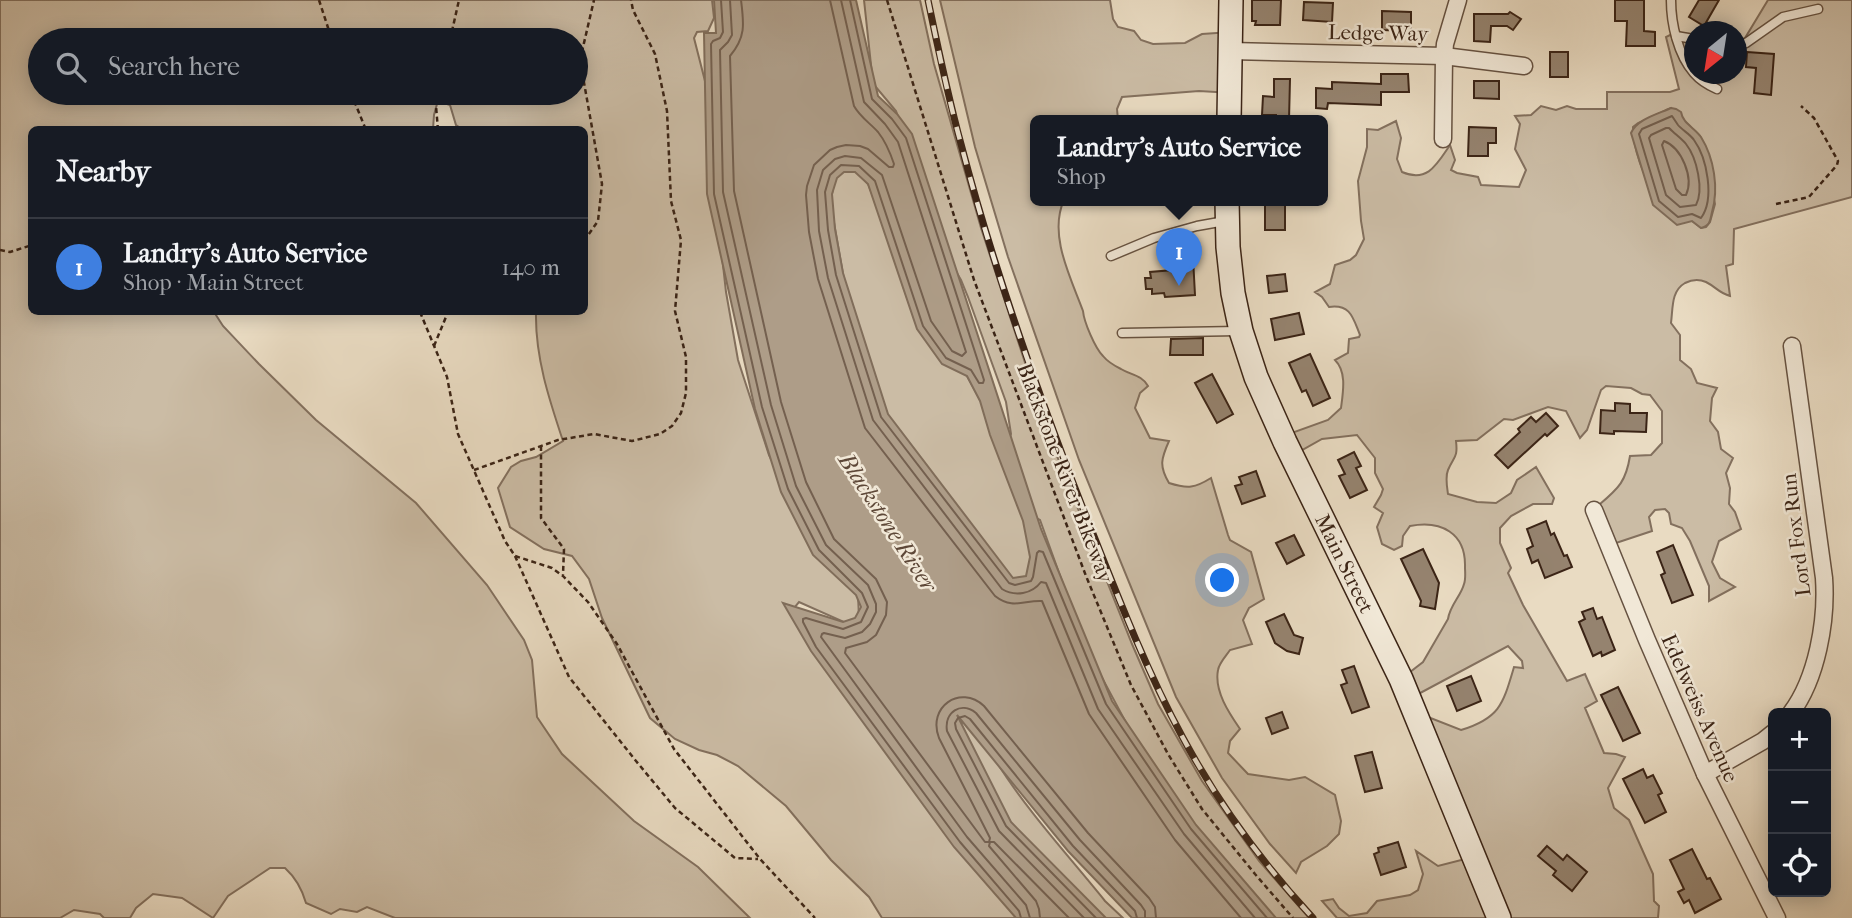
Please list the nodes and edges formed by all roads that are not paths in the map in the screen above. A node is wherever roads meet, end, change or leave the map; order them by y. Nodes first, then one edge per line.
1 (1231, 0) edge
2 (1458, 0) edge
3 (1671, 0) edge
4 (1818, 9) dead end
5 (1676, 36) junction
6 (1684, 37) edge
7 (1747, 42) edge
8 (1231, 51) junction
9 (1444, 56) junction
10 (1524, 66) dead end
11 (1717, 89) dead end
12 (1229, 115) edge
13 (1443, 139) dead end
14 (1227, 210) edge
15 (1111, 256) dead end
16 (1241, 331) junction
17 (1122, 333) dead end
18 (1792, 346) dead end
19 (1594, 510) dead end
20 (1794, 708) edge
21 (1768, 737) edge
22 (1705, 774) junction
23 (1499, 918) edge
24 (1777, 918) edge

1 - 8 street
2 - 9 street
3 - 5 lane
4 - 7 lane
5 - 6 lane
5 - 11 lane
8 - 9 street, Ledge Way
8 - 12 street
9 - 10 street, Ledge Way
9 - 13 street
14 - 15 lane
14 - 16 street, Main Street
16 - 17 lane
16 - 23 street, Main Street
18 - 20 street, Lord Fox Run
19 - 22 street, Edelweiss Avenue
21 - 22 street
22 - 24 street, Edelweiss Avenue

